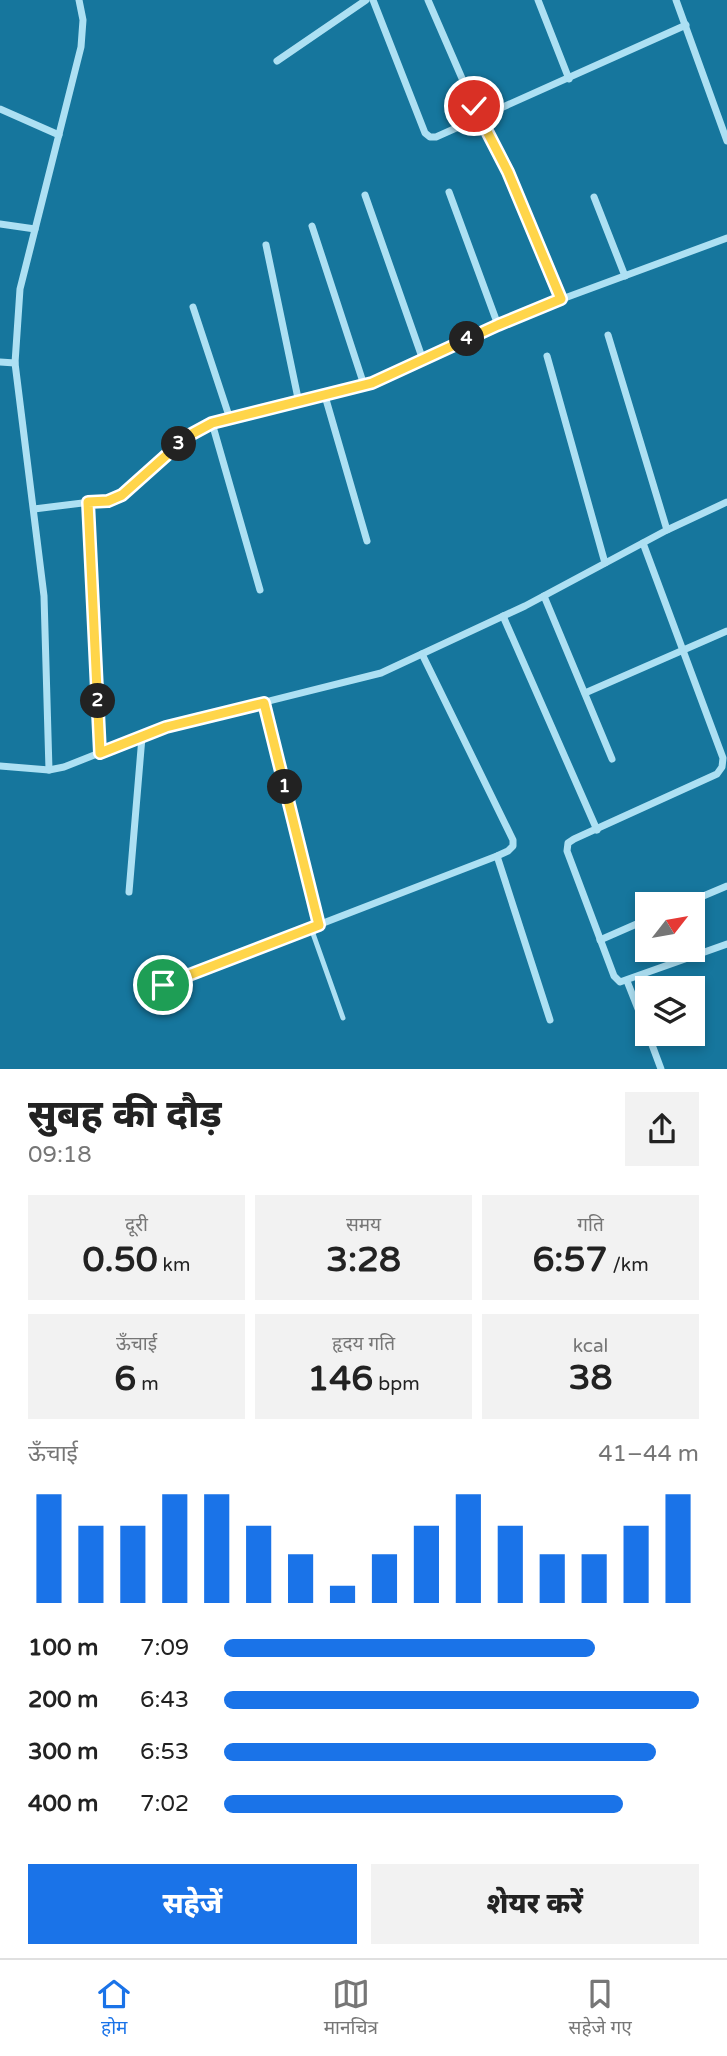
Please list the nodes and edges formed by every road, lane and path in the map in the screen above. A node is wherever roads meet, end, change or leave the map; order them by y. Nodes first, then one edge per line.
1 (79, 0) edge
2 (366, 0) edge
3 (373, 0) edge
4 (428, 0) edge
5 (538, 0) edge
6 (676, 0) edge
7 (686, 25) junction
8 (277, 61) dead end
9 (569, 79) junction
10 (0, 109) edge
11 (480, 118) junction
12 (59, 135) junction
13 (727, 141) edge
14 (449, 192) dead end
15 (365, 195) dead end
16 (594, 197) dead end
17 (0, 224) edge
18 (312, 226) dead end
19 (35, 229) junction
20 (727, 239) edge
21 (266, 245) dead end
22 (625, 276) junction
23 (561, 299) junction
24 (193, 307) dead end
25 (498, 325) junction
26 (608, 335) dead end
27 (547, 356) dead end
28 (423, 360) junction
29 (0, 362) edge
30 (15, 363) junction
31 (364, 385) junction
32 (325, 396) junction
33 (299, 403) junction
34 (230, 419) junction
35 (212, 423) junction
36 (88, 502) junction
37 (727, 502) edge
38 (34, 509) junction
39 (667, 530) junction
40 (367, 541) dead end
41 (643, 543) junction
42 (605, 563) junction
43 (260, 590) dead end
44 (544, 596) junction
45 (503, 616) junction
46 (727, 631) edge
47 (683, 651) junction
48 (422, 654) junction
49 (584, 693) junction
50 (264, 703) junction
51 (142, 737) junction
52 (100, 753) junction
53 (612, 759) dead end
54 (0, 766) edge
55 (49, 770) junction
56 (597, 830) junction
57 (497, 856) junction
58 (727, 886) edge
59 (129, 892) dead end
60 (705, 895) edge
61 (635, 925) edge
62 (315, 926) junction
63 (600, 940) junction
64 (727, 944) edge
65 (627, 981) junction
66 (163, 985) dead end
67 (635, 1001) edge
68 (343, 1018) dead end
69 (550, 1020) dead end
70 (652, 1046) edge
71 (661, 1069) edge

1 - 12 street
2 - 8 street
3 - 11 street
4 - 11 street
5 - 9 street
6 - 7 street
7 - 9 street
7 - 13 street
9 - 11 street
10 - 12 street
11 - 23 street
12 - 19 street
14 - 25 street
15 - 28 street
16 - 22 street
17 - 19 street
18 - 31 street
19 - 30 street
20 - 22 street
21 - 33 street
22 - 23 street
23 - 25 street
24 - 34 street
25 - 28 street
26 - 39 street
27 - 42 street
28 - 31 street
29 - 30 street
30 - 38 street
31 - 32 street
32 - 33 street
32 - 40 street
33 - 34 street
34 - 35 street
35 - 36 street
35 - 43 street
36 - 38 street
36 - 52 street
37 - 39 street
38 - 55 street
39 - 41 street
41 - 42 street
41 - 47 street
42 - 44 street
44 - 45 street
44 - 49 street
45 - 48 street
45 - 56 street
46 - 47 street
47 - 49 street
47 - 56 street
48 - 50 street
48 - 57 street
49 - 53 street
50 - 51 street
50 - 62 street
51 - 52 street
51 - 59 street
52 - 55 street
54 - 55 street
56 - 63 street
57 - 62 street
57 - 69 street
58 - 60 street
61 - 63 street
62 - 66 street
62 - 68 lane
63 - 65 street
64 - 65 street
65 - 67 street
70 - 71 street

